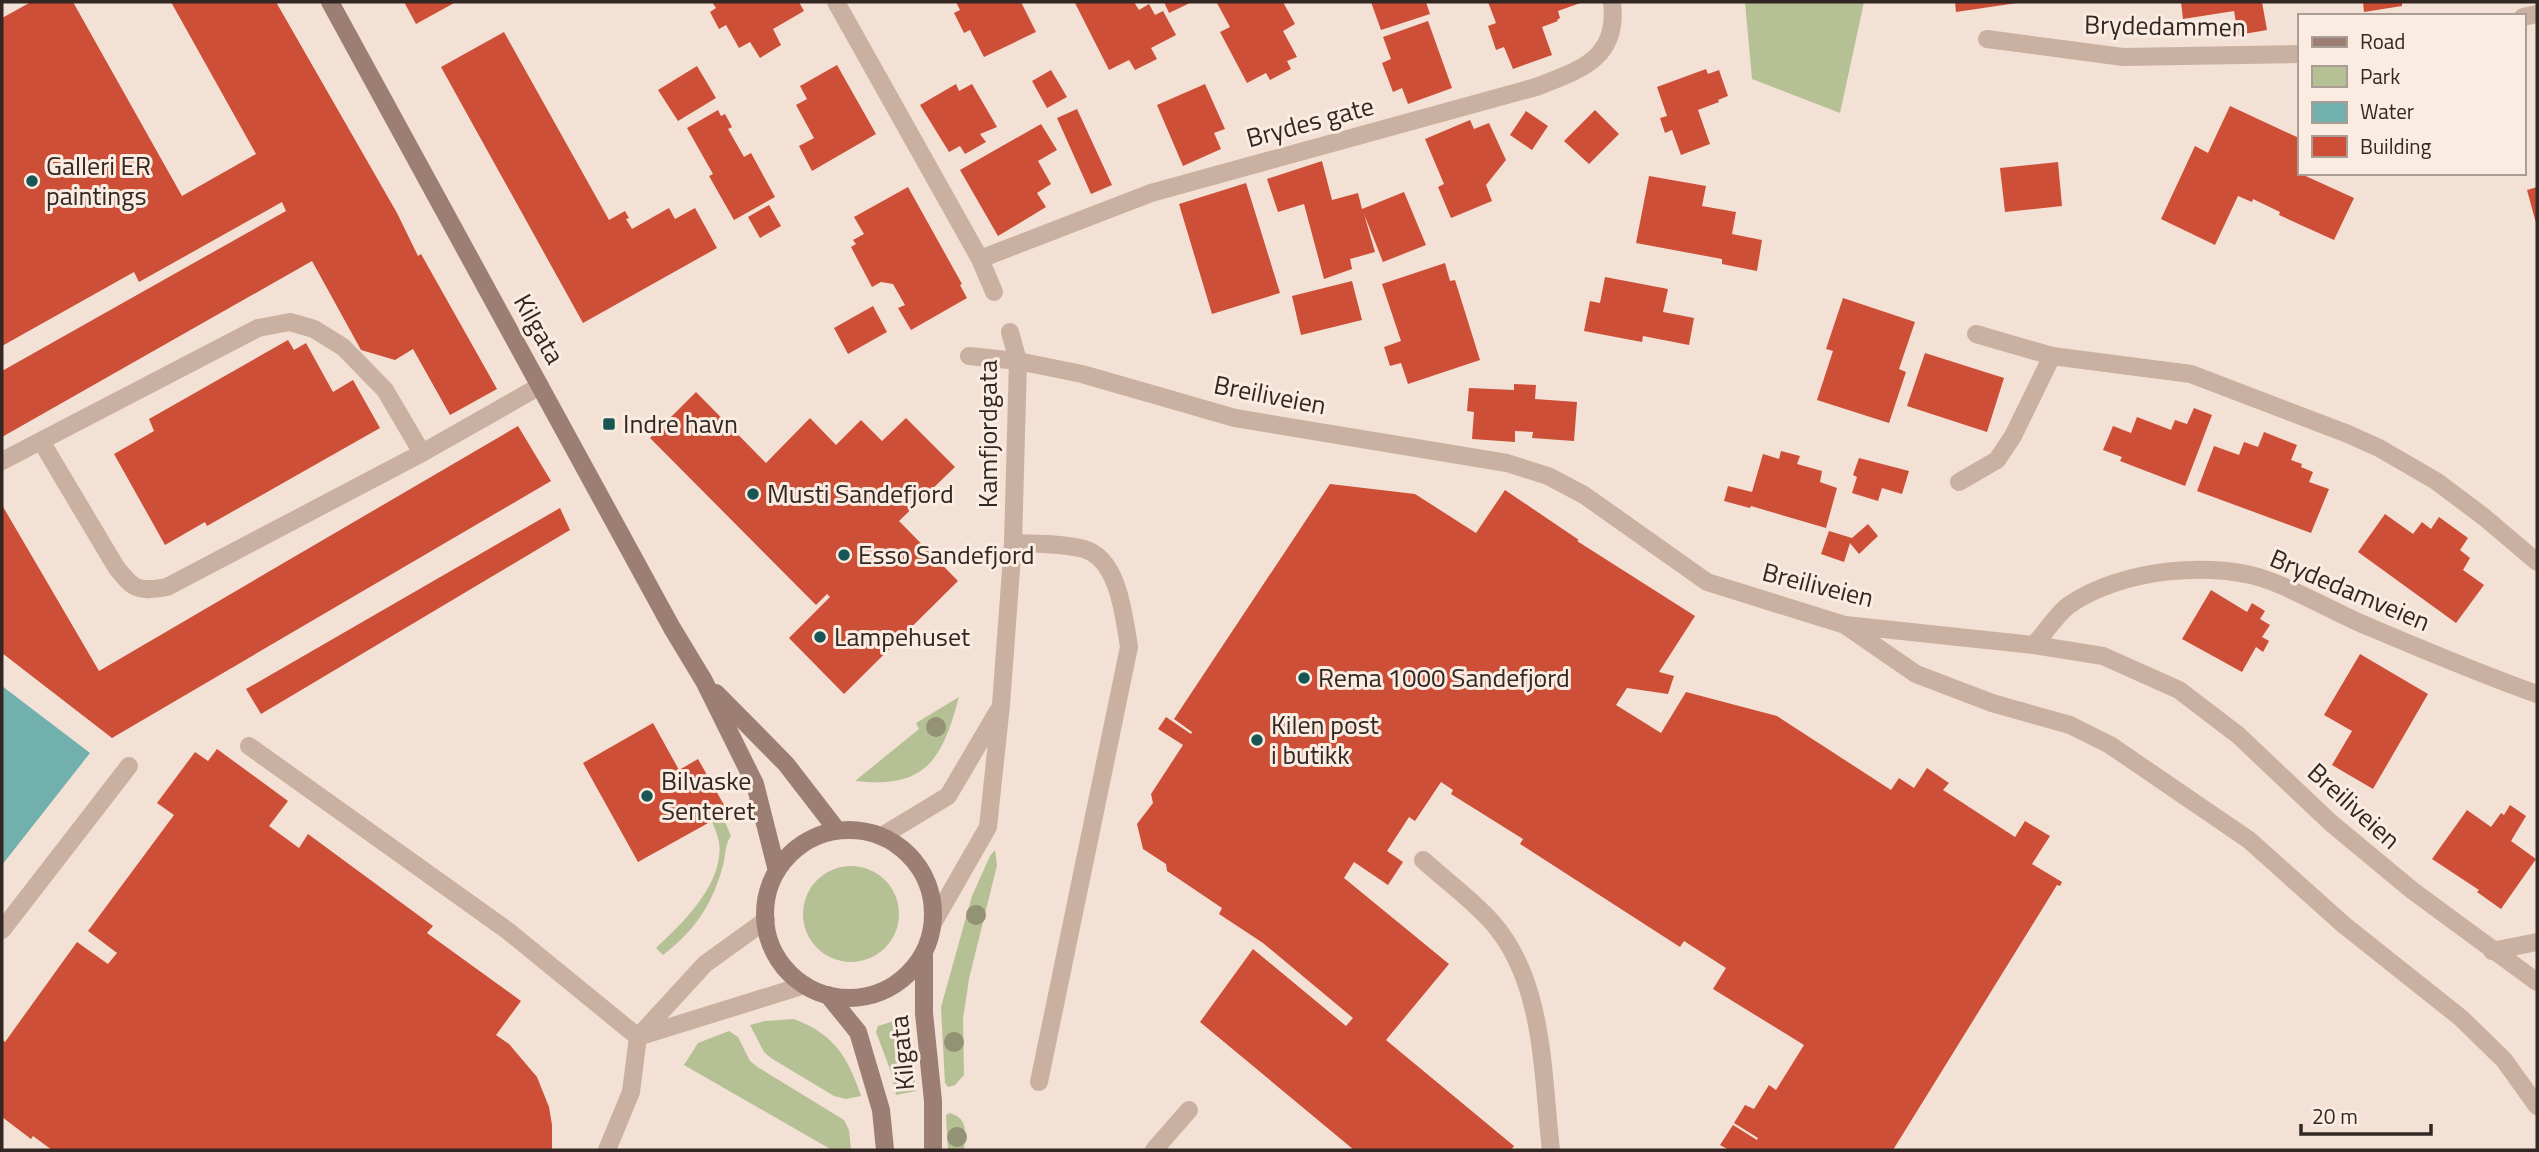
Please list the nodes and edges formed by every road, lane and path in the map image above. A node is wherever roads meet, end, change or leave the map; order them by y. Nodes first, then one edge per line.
1 (330, 2) edge
2 (836, 2) edge
3 (1612, 2) edge
4 (1987, 39) dead end
5 (2298, 54) edge
6 (980, 259) junction
7 (994, 292) dead end
8 (1010, 332) dead end
9 (1976, 334) dead end
10 (969, 356) dead end
11 (2052, 356) junction
12 (1018, 361) junction
13 (540, 387) junction
14 (41, 441) junction
15 (422, 453) junction
16 (2, 461) edge
17 (1959, 482) dead end
18 (1013, 543) junction
19 (2537, 562) edge
20 (1845, 625) junction
21 (2034, 645) junction
22 (704, 681) junction
23 (2537, 694) edge
24 (1001, 705) junction
25 (249, 746) dead end
26 (129, 766) dead end
27 (837, 830) junction
28 (882, 836) junction
29 (1423, 860) dead end
30 (777, 871) junction
31 (766, 920) junction
32 (933, 923) junction
33 (2, 930) edge
34 (2537, 942) edge
35 (2492, 951) junction
36 (924, 952) junction
37 (2537, 982) edge
38 (805, 985) junction
39 (828, 995) junction
40 (638, 1037) junction
41 (1039, 1082) dead end
42 (2537, 1106) edge
43 (1189, 1110) dead end
44 (607, 1150) edge
45 (885, 1150) edge
46 (933, 1150) edge
47 (1154, 1150) edge
48 (1551, 1150) edge

1 - 13 main road, Kilgata
2 - 6 street
3 - 6 street, Brydes gate
4 - 5 street, Brydedammen
6 - 7 street
8 - 12 street, Kamfjordgata
9 - 11 street
10 - 12 street, Breiliveien
11 - 17 street
11 - 19 street
12 - 18 street, Kamfjordgata
12 - 20 street, Breiliveien
13 - 15 street
13 - 22 main road, Kilgata
14 - 15 street
14 - 15 street
14 - 16 street
18 - 24 street, Kamfjordgata
18 - 41 street
20 - 21 street, Breiliveien
20 - 42 street
21 - 23 street, Brydedamveien
21 - 35 street, Breiliveien
22 - 27 main road, Kilgata
22 - 30 main road, Kilgata
24 - 28 street, Kamfjordgata
24 - 32 street, Kamfjordgata
25 - 40 street
26 - 33 street
27 - 28 main road
27 - 30 main road
28 - 32 main road
29 - 48 street
30 - 31 main road
31 - 38 main road
31 - 40 street
32 - 36 main road
34 - 35 street
35 - 37 street, Breiliveien
36 - 39 main road
36 - 46 main road, Kilgata
38 - 39 main road
38 - 40 street
39 - 45 main road, Kilgata
40 - 44 street
43 - 47 street

